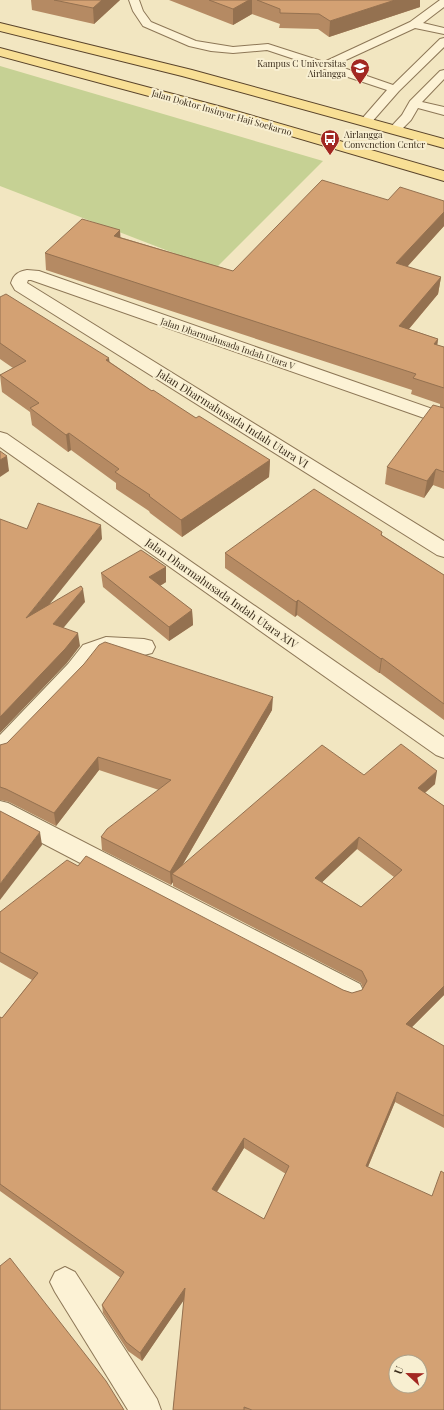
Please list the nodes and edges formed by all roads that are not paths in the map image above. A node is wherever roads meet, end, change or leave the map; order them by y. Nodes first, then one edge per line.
1 (134, 0) edge
2 (444, 2) edge
3 (414, 24) junction
4 (0, 27) edge
5 (444, 31) edge
6 (444, 41) edge
7 (0, 52) edge
8 (326, 65) junction
9 (444, 72) edge
10 (395, 89) junction
11 (414, 103) junction
12 (444, 111) edge
13 (366, 121) junction
14 (394, 130) junction
15 (444, 144) edge
16 (444, 176) edge
17 (21, 286) joint
18 (444, 419) edge
19 (0, 438) edge
20 (444, 550) edge
21 (144, 646) dead end
22 (444, 748) edge
23 (0, 749) edge
24 (0, 810) edge
25 (351, 992) edge
26 (65, 1282) dead end
27 (146, 1410) edge

1 - 8 lane
2 - 3 lane
3 - 5 lane
3 - 8 lane
4 - 13 main road
6 - 10 lane
7 - 16 main road, Jalan Doktor Insinyur Haji Soekarno
8 - 10 lane
9 - 11 lane
10 - 13 lane
11 - 12 lane
11 - 14 lane
13 - 14 main road
14 - 15 main road
17 - 18 street, Jalan Dharmahusada Indah Utara V
17 - 20 street, Jalan Dharmahusada Indah Utara VI
19 - 22 street, Jalan Dharmahusada Indah Utara XIV
21 - 23 street
24 - 25 street
26 - 27 street

